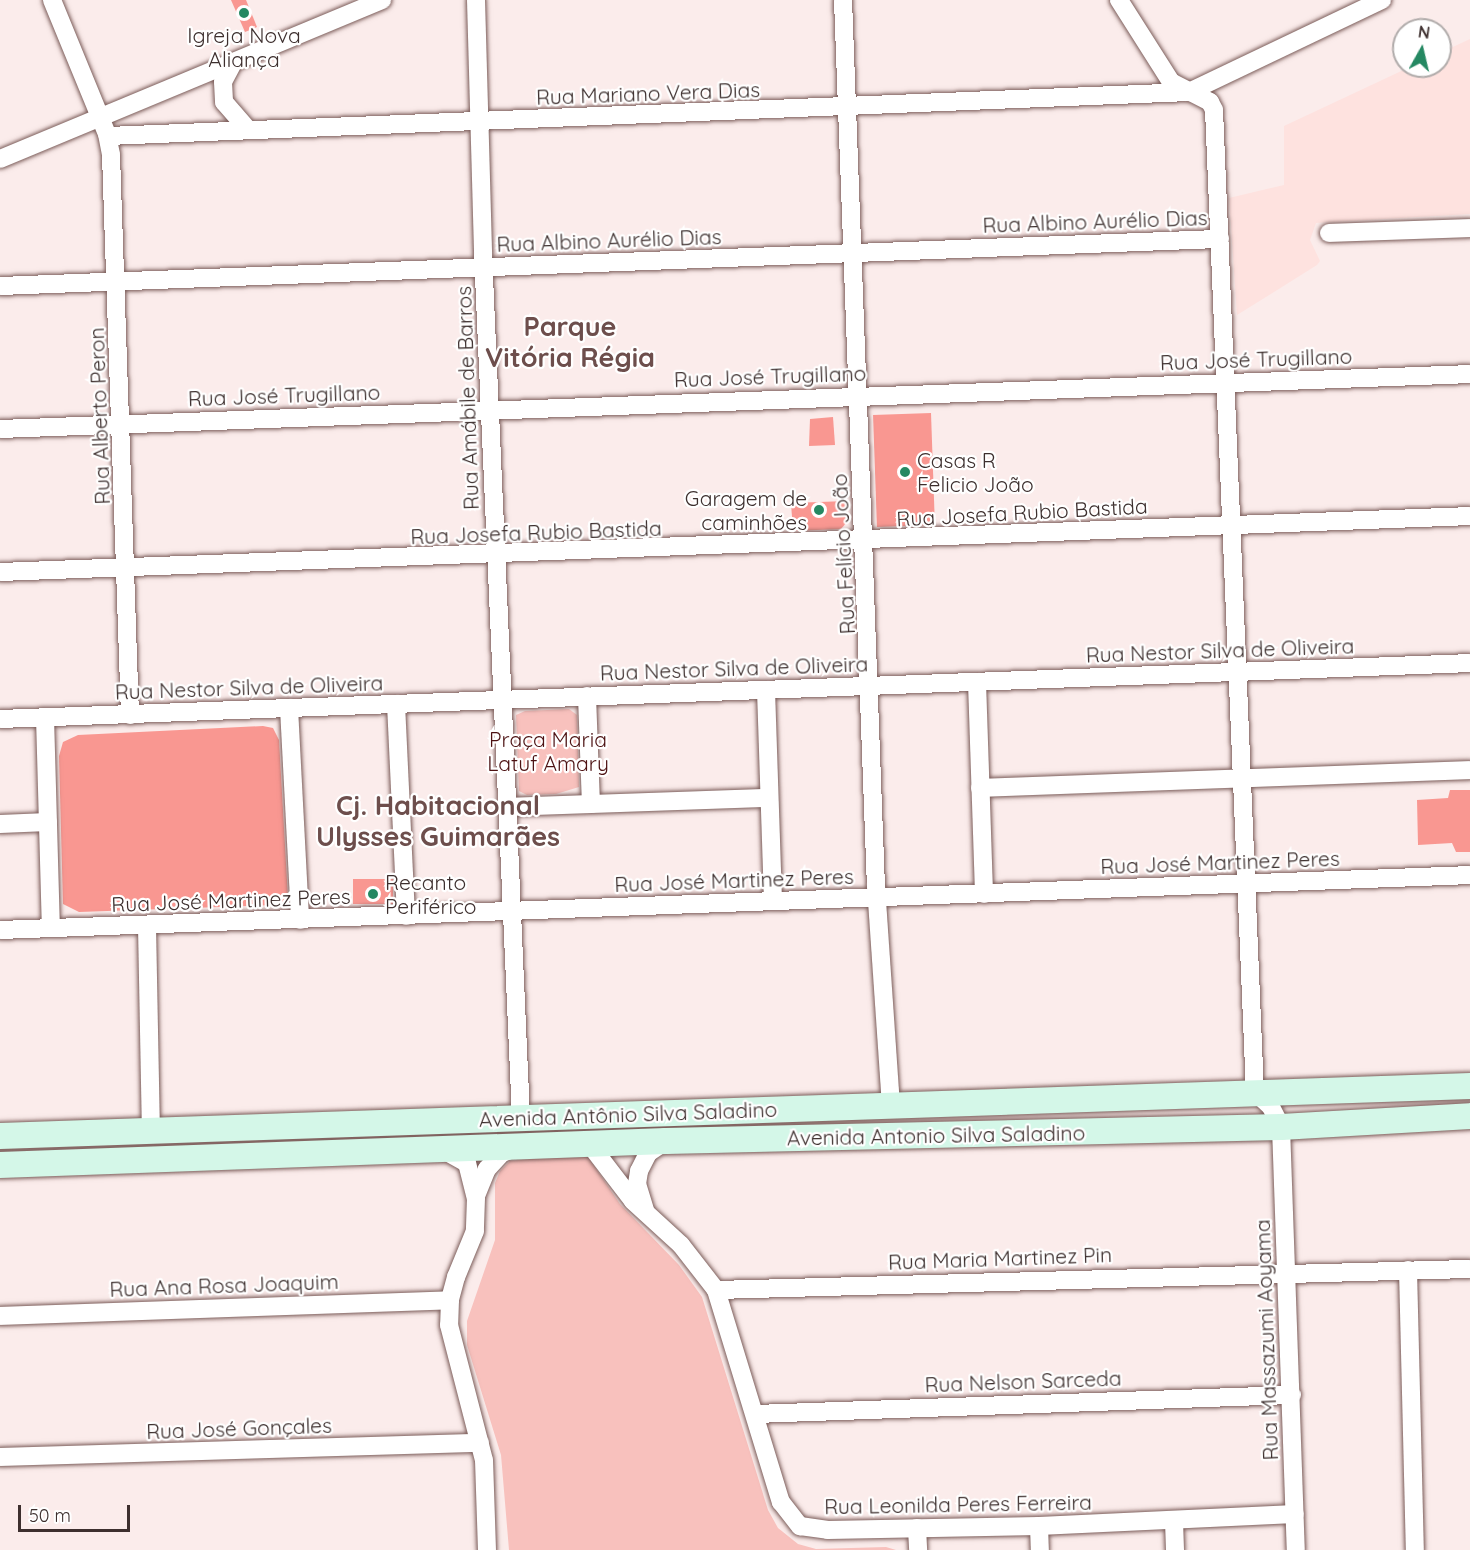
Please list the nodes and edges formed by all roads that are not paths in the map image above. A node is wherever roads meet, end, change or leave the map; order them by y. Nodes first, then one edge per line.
1 (52, 0) edge
2 (382, 0) edge
3 (476, 0) edge
4 (843, 0) edge
5 (1119, 0) edge
6 (1382, 0) edge
7 (233, 63) junction
8 (1189, 92) junction
9 (847, 107) junction
10 (100, 117) junction
11 (479, 123) junction
12 (248, 130) junction
13 (108, 136) junction
14 (0, 159) edge
15 (1470, 228) edge
16 (1329, 233) dead end
17 (1220, 239) junction
18 (854, 252) junction
19 (484, 268) junction
20 (117, 282) junction
21 (0, 286) edge
22 (1470, 374) edge
23 (1228, 382) junction
24 (858, 395) junction
25 (490, 410) junction
26 (121, 423) junction
27 (0, 429) edge
28 (1470, 516) edge
29 (1232, 525) junction
30 (866, 542) junction
31 (496, 556) junction
32 (128, 568) junction
33 (0, 572) edge
34 (1470, 663) edge
35 (1240, 672) junction
36 (977, 682) junction
37 (871, 685) junction
38 (766, 690) junction
39 (587, 696) junction
40 (502, 700) junction
41 (396, 704) junction
42 (289, 708) junction
43 (130, 715) junction
44 (45, 717) junction
45 (0, 719) edge
46 (1470, 770) edge
47 (1245, 778) junction
48 (980, 788) junction
49 (769, 798) junction
50 (591, 804) junction
51 (507, 807) junction
52 (48, 822) junction
53 (0, 824) edge
54 (1470, 875) edge
55 (1247, 883) junction
56 (984, 894) junction
57 (878, 898) junction
58 (773, 901) junction
59 (511, 912) junction
60 (406, 916) junction
61 (300, 920) junction
62 (147, 926) junction
63 (51, 928) junction
64 (0, 930) edge
65 (1470, 1086) edge
66 (1255, 1092) junction
67 (891, 1105) junction
68 (1470, 1116) edge
69 (521, 1118) junction
70 (1281, 1127) junction
71 (151, 1130) junction
72 (0, 1136) edge
73 (736, 1139) junction
74 (666, 1141) junction
75 (591, 1146) junction
76 (513, 1149) junction
77 (445, 1151) junction
78 (0, 1165) edge
79 (476, 1198) junction
80 (645, 1212) junction
81 (1470, 1269) edge
82 (1408, 1270) junction
83 (1286, 1272) junction
84 (716, 1290) junction
85 (450, 1300) junction
86 (0, 1316) edge
87 (1292, 1395) junction
88 (755, 1414) junction
89 (480, 1443) junction
90 (0, 1457) edge
91 (1295, 1514) junction
92 (1174, 1521) junction
93 (1039, 1526) junction
94 (917, 1528) junction
95 (487, 1550) edge
96 (918, 1550) edge
97 (1040, 1550) edge
98 (1175, 1550) edge
99 (1296, 1550) edge
100 (1416, 1550) edge

1 - 10 street, Rua Alberto Peron
2 - 7 street
3 - 11 street, Rua Amábile de Barros
4 - 9 street, Rua Felício João
5 - 8 street
6 - 8 street
7 - 10 street
7 - 12 street
8 - 9 street, Rua Mariano Vera Dias
8 - 17 street
9 - 11 street, Rua Mariano Vera Dias
9 - 18 street, Rua Felício João
10 - 13 street, Rua Alberto Peron
10 - 14 street
11 - 12 street, Rua Mariano Vera Dias
11 - 19 street, Rua Amábile de Barros
12 - 13 street, Rua Mariano Vera Dias
13 - 20 street, Rua Alberto Peron
15 - 16 street
17 - 18 street, Rua Albino Aurélio Dias
17 - 23 street
18 - 19 street, Rua Albino Aurélio Dias
18 - 24 street, Rua Felício João
19 - 20 street, Rua Albino Aurélio Dias
19 - 25 street, Rua Amábile de Barros
20 - 21 street, Rua Albino Aurélio Dias
20 - 26 street, Rua Alberto Peron
22 - 23 street, Rua José Trugillano
23 - 24 street, Rua José Trugillano
23 - 29 street
24 - 25 street, Rua José Trugillano
24 - 30 street, Rua Felício João
25 - 26 street, Rua José Trugillano
25 - 31 street, Rua Amábile de Barros
26 - 27 street, Rua José Trugillano
26 - 32 street, Rua Alberto Peron
28 - 29 street, Rua Josefa Rubio Bastida
29 - 30 street, Rua Josefa Rubio Bastida
29 - 35 street
30 - 31 street, Rua Josefa Rubio Bastida
30 - 37 street, Rua Felício João
31 - 32 street, Rua Josefa Rubio Bastida
31 - 40 street, Rua Amábile de Barros
32 - 33 street, Rua Josefa Rubio Bastida
32 - 43 street, Rua Alberto Peron
34 - 35 street, Rua Nestor Silva de Oliveira
35 - 36 street, Rua Nestor Silva de Oliveira
35 - 47 street
36 - 37 street, Rua Nestor Silva de Oliveira
36 - 48 street
37 - 38 street, Rua Nestor Silva de Oliveira
37 - 57 street, Rua Felício João
38 - 39 street, Rua Nestor Silva de Oliveira
38 - 49 street
39 - 40 street, Rua Nestor Silva de Oliveira
39 - 50 street
40 - 41 street, Rua Nestor Silva de Oliveira
40 - 51 street, Rua Amábile de Barros
41 - 42 street, Rua Nestor Silva de Oliveira
41 - 60 street
42 - 43 street, Rua Nestor Silva de Oliveira
42 - 61 street
43 - 44 street, Rua Nestor Silva de Oliveira
44 - 45 street, Rua Nestor Silva de Oliveira
44 - 52 street
46 - 47 street
47 - 48 street
47 - 55 street
48 - 56 street
49 - 50 street
49 - 58 street
50 - 51 street
51 - 59 street, Rua Amábile de Barros
52 - 53 street
52 - 63 street
54 - 55 street, Rua José Martinez Peres
55 - 56 street, Rua José Martinez Peres
55 - 66 street
56 - 57 street, Rua José Martinez Peres
57 - 58 street, Rua José Martinez Peres
57 - 67 street, Rua Felício João
58 - 59 street, Rua José Martinez Peres
59 - 60 street, Rua José Martinez Peres
59 - 69 street, Rua Amábile de Barros
60 - 61 street, Rua José Martinez Peres
61 - 62 street, Rua José Martinez Peres
62 - 63 street, Rua José Martinez Peres
62 - 71 street
63 - 64 street, Rua José Martinez Peres
65 - 66 main road
66 - 67 main road, Avenida Antônio Silva Saladino
66 - 70 street
67 - 69 main road, Avenida Antônio Silva Saladino
67 - 73 main road
68 - 70 main road, Avenida Antonio Silva Saladino
69 - 71 main road, Avenida Antônio Silva Saladino
70 - 73 main road, Avenida Antonio Silva Saladino
70 - 83 street, Rua Massazumi Aoyama
71 - 72 main road, Avenida Antônio Silva Saladino
73 - 74 main road, Avenida Antonio Silva Saladino
74 - 75 main road, Avenida Antonio Silva Saladino
74 - 80 street
75 - 76 main road, Avenida Antônio Silva Saladino
75 - 80 street, Rua Leonilda Peres Ferreira
76 - 77 main road, Avenida Antônio Silva Saladino
76 - 79 street
77 - 78 main road, Avenida Antônio Silva Saladino
77 - 79 street
79 - 85 street
80 - 84 street, Rua Leonilda Peres Ferreira
81 - 82 street, Rua Maria Martinez Pin
82 - 83 street, Rua Maria Martinez Pin
82 - 100 street
83 - 84 street, Rua Maria Martinez Pin
83 - 87 street, Rua Massazumi Aoyama
84 - 88 street, Rua Leonilda Peres Ferreira
85 - 86 street, Rua Ana Rosa Joaquim
85 - 89 street
87 - 88 street, Rua Nelson Sarceda
87 - 91 street, Rua Massazumi Aoyama
88 - 94 street, Rua Leonilda Peres Ferreira
89 - 90 street, Rua José Gonçales
89 - 95 street
91 - 92 street, Rua Leonilda Peres Ferreira
91 - 99 street, Rua Massazumi Aoyama
92 - 93 street, Rua Leonilda Peres Ferreira
92 - 98 street
93 - 94 street, Rua Leonilda Peres Ferreira
93 - 97 street
94 - 96 street

